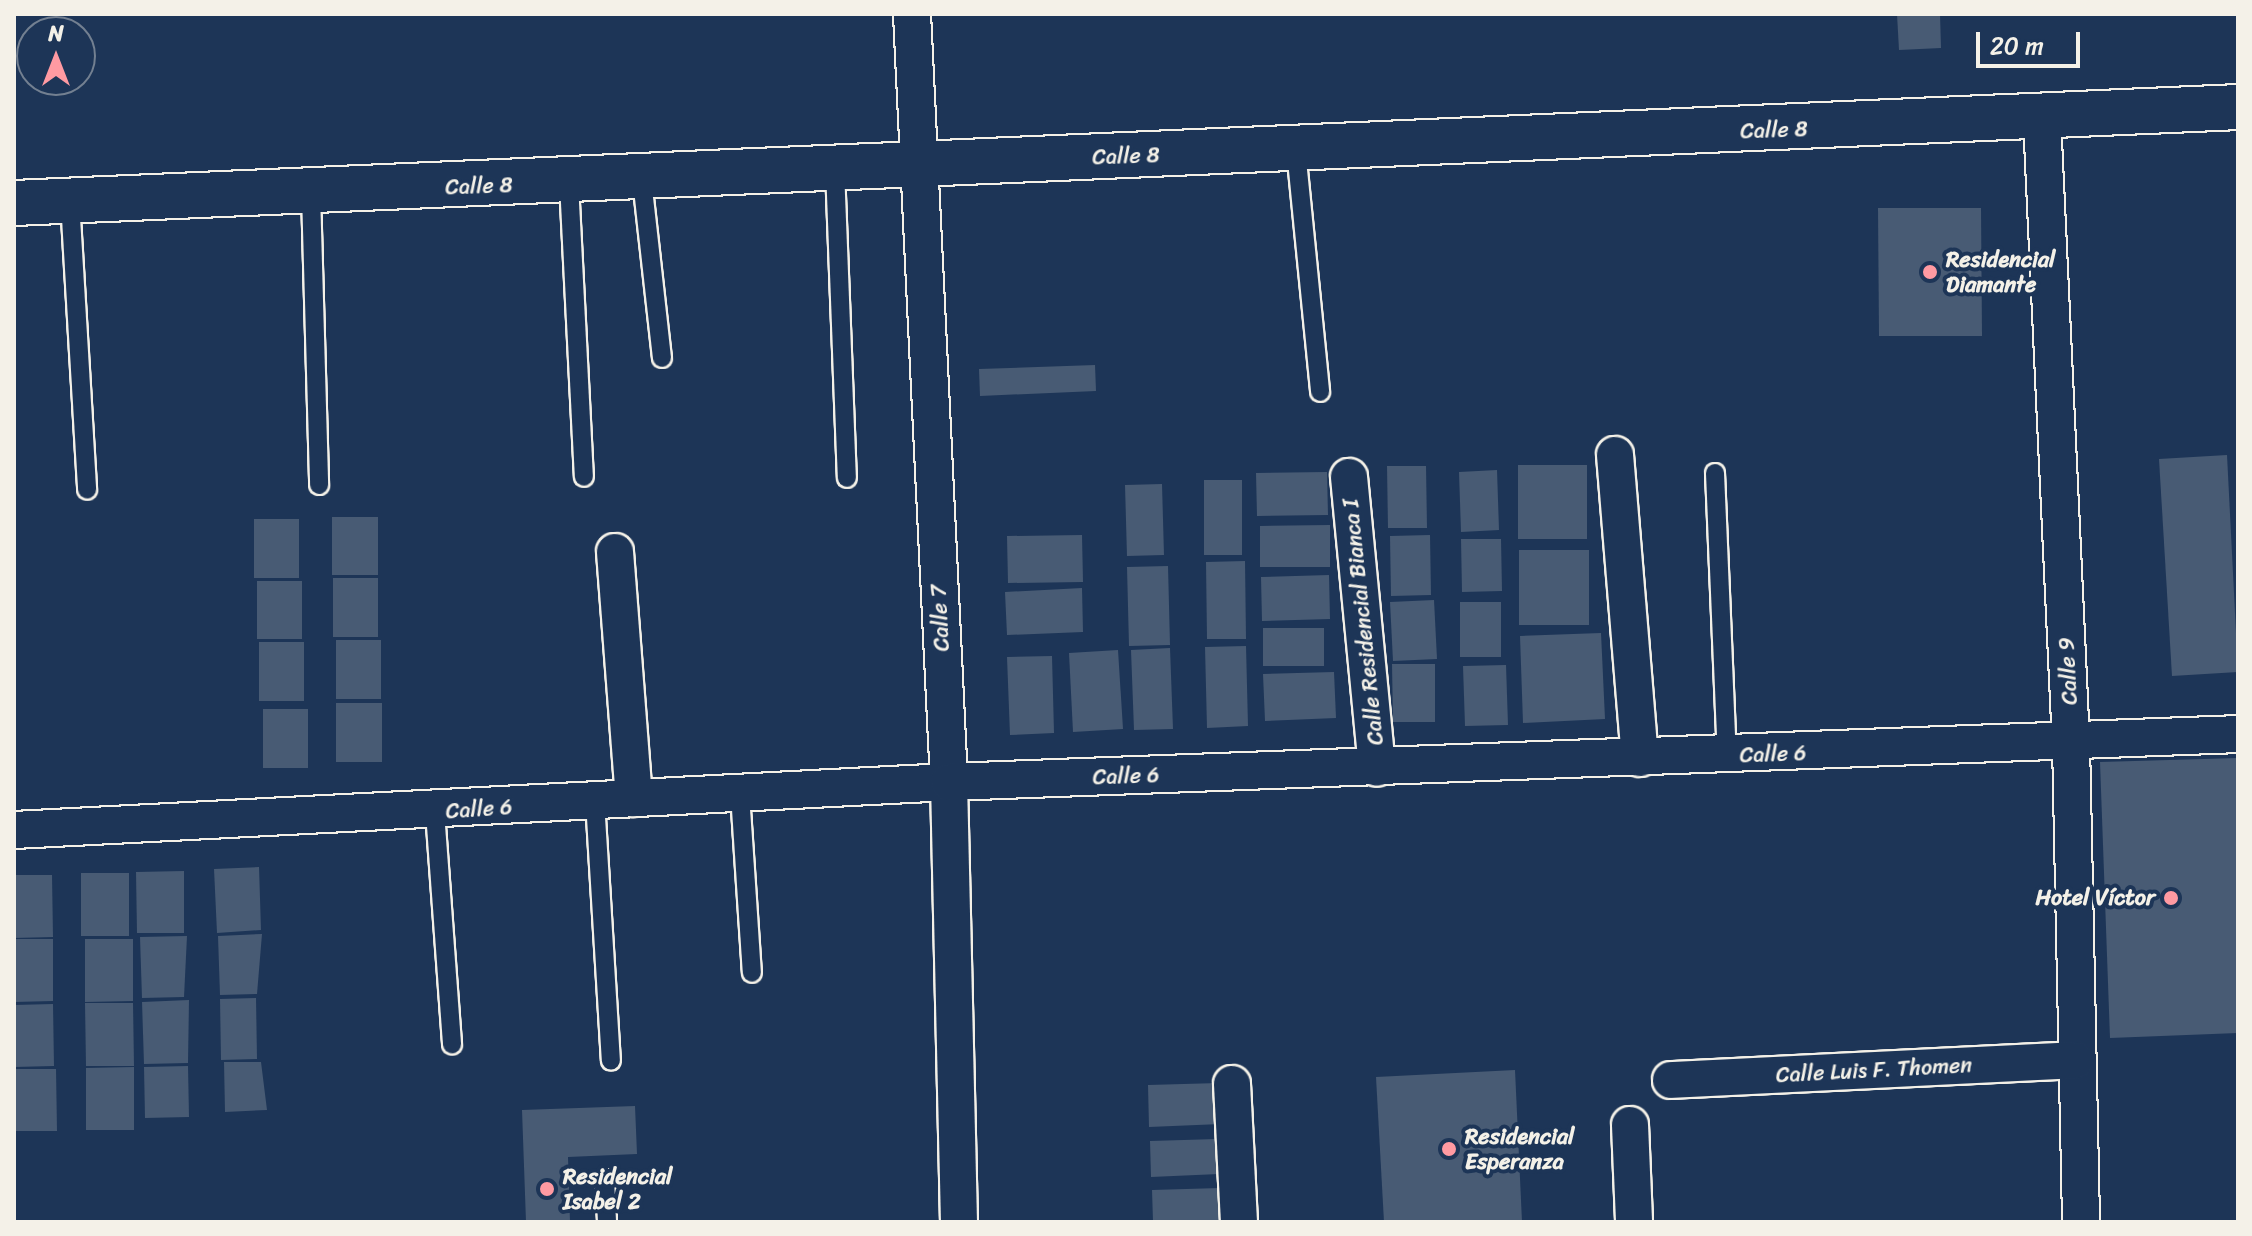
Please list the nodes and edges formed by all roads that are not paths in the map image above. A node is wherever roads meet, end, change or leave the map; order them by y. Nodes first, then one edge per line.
1 (912, 14) edge
2 (2238, 107) edge
3 (2042, 119) junction
4 (1296, 150) junction
5 (914, 165) junction
6 (835, 169) junction
7 (642, 180) junction
8 (569, 183) junction
9 (311, 193) junction
10 (70, 201) junction
11 (14, 203) edge
12 (662, 358) dead end
13 (1320, 392) dead end
14 (1615, 455) dead end
15 (1715, 473) dead end
16 (584, 477) dead end
17 (1349, 477) dead end
18 (847, 478) dead end
19 (319, 485) dead end
20 (87, 489) dead end
21 (615, 552) dead end
22 (2238, 734) edge
23 (2071, 743) junction
24 (1727, 755) junction
25 (1640, 758) junction
26 (1377, 768) junction
27 (949, 782) junction
28 (740, 794) junction
29 (634, 798) junction
30 (595, 801) junction
31 (435, 812) junction
32 (14, 830) edge
33 (752, 973) dead end
34 (452, 1044) dead end
35 (2076, 1060) junction
36 (611, 1061) dead end
37 (1671, 1080) dead end
38 (1232, 1084) dead end
39 (1630, 1125) dead end
40 (605, 1179) dead end
41 (607, 1222) edge
42 (959, 1222) edge
43 (1239, 1222) edge
44 (1634, 1222) edge
45 (2081, 1222) edge

1 - 5 street, Calle 7
2 - 3 street, Calle 8
3 - 4 street, Calle 8
3 - 23 street, Calle 9
4 - 5 street, Calle 8
4 - 13 lane
5 - 6 street, Calle 8
5 - 27 street, Calle 7
6 - 7 street, Calle 8
6 - 18 lane
7 - 8 street, Calle 8
7 - 12 lane
8 - 9 street, Calle 8
8 - 16 lane
9 - 10 street, Calle 8
9 - 19 lane
10 - 11 street, Calle 8
10 - 20 lane
14 - 25 street
15 - 24 lane
17 - 26 street, Calle Residencial Bianca I
21 - 29 street
22 - 23 street, Calle 6
23 - 24 street, Calle 6
23 - 35 street, Calle 9
24 - 25 street, Calle 6
25 - 26 street, Calle 6
26 - 27 street, Calle 6
27 - 28 street, Calle 6
27 - 42 street, Calle 7
28 - 29 street, Calle 6
28 - 33 lane
29 - 30 street, Calle 6
30 - 31 street, Calle 6
30 - 36 lane
31 - 32 street, Calle 6
31 - 34 lane
35 - 37 street, Calle Luis F. Thomen
35 - 45 street, Calle 9
38 - 43 street
39 - 44 street
40 - 41 lane

